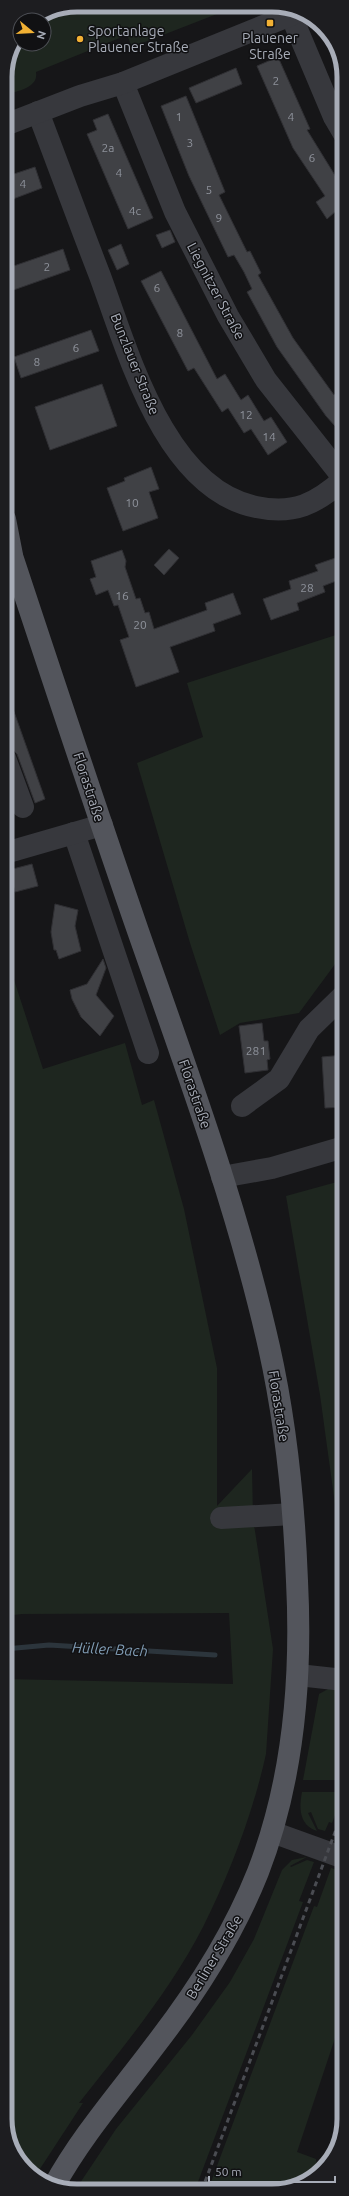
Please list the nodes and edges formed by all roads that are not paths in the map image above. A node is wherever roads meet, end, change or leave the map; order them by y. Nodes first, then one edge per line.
1 (290, 15) edge
2 (295, 16) edge
3 (123, 83) junction
4 (38, 112) junction
5 (12, 122) edge
6 (337, 122) edge
7 (337, 470) edge
8 (337, 485) edge
9 (12, 559) edge
10 (12, 777) edge
11 (23, 807) dead end
12 (102, 825) junction
13 (74, 833) junction
14 (12, 851) edge
15 (337, 1002) edge
16 (148, 1053) dead end
17 (242, 1106) dead end
18 (337, 1149) edge
19 (222, 1177) junction
20 (294, 1514) junction
21 (221, 1518) dead end
22 (298, 1646) joint
23 (298, 1675) junction
24 (337, 1679) edge
25 (272, 1832) junction
26 (337, 1855) edge
27 (57, 2181) edge

1 - 3 street
2 - 6 street
3 - 4 street
3 - 7 street, Liegnitzer Straße
4 - 5 street
4 - 8 street, Bunzlauer Straße
9 - 12 main road, Florastraße
10 - 11 street
12 - 13 street
12 - 19 main road, Florastraße
13 - 14 street
13 - 16 street
15 - 17 street
18 - 19 street
19 - 20 main road, Florastraße
20 - 21 street
20 - 22 main road, Florastraße
22 - 23 main road, Berliner Straße
23 - 24 street
23 - 25 main road, Berliner Straße
25 - 26 street
25 - 27 main road, Berliner Straße

